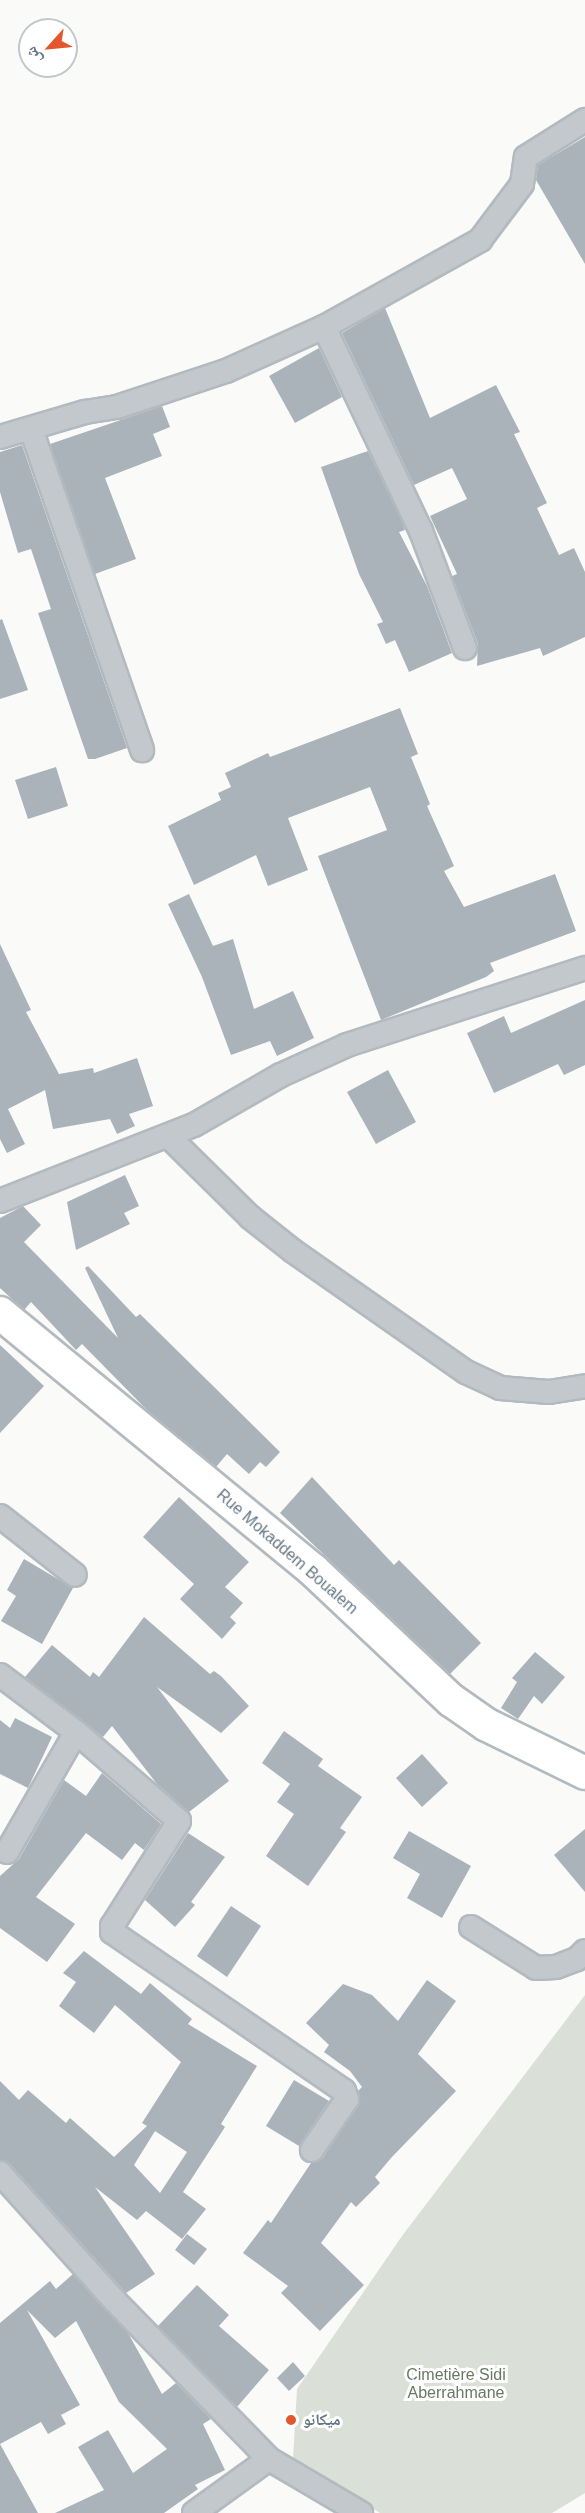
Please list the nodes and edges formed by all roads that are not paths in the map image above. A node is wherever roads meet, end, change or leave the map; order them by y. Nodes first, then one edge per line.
1 (585, 120) edge
2 (324, 327) junction
3 (31, 429) junction
4 (0, 437) edge
5 (465, 648) dead end
6 (142, 750) dead end
7 (585, 968) edge
8 (168, 1136) junction
9 (0, 1202) edge
10 (0, 1313) edge
11 (585, 1386) edge
12 (0, 1516) edge
13 (75, 1575) dead end
14 (0, 1675) edge
15 (76, 1732) junction
16 (585, 1773) edge
17 (7, 1852) dead end
18 (471, 1927) dead end
19 (585, 1951) edge
20 (312, 2150) dead end
21 (0, 2173) edge
22 (269, 2459) junction
23 (194, 2513) edge
24 (361, 2513) edge

1 - 2 street
2 - 3 street
2 - 5 street
3 - 4 street
3 - 6 street
7 - 8 street
8 - 9 street
8 - 11 street
10 - 16 street, Rue Mokaddem Boualem
12 - 13 street
14 - 15 street
15 - 17 street
15 - 20 street
18 - 19 street
21 - 22 street
22 - 23 street
22 - 24 street

